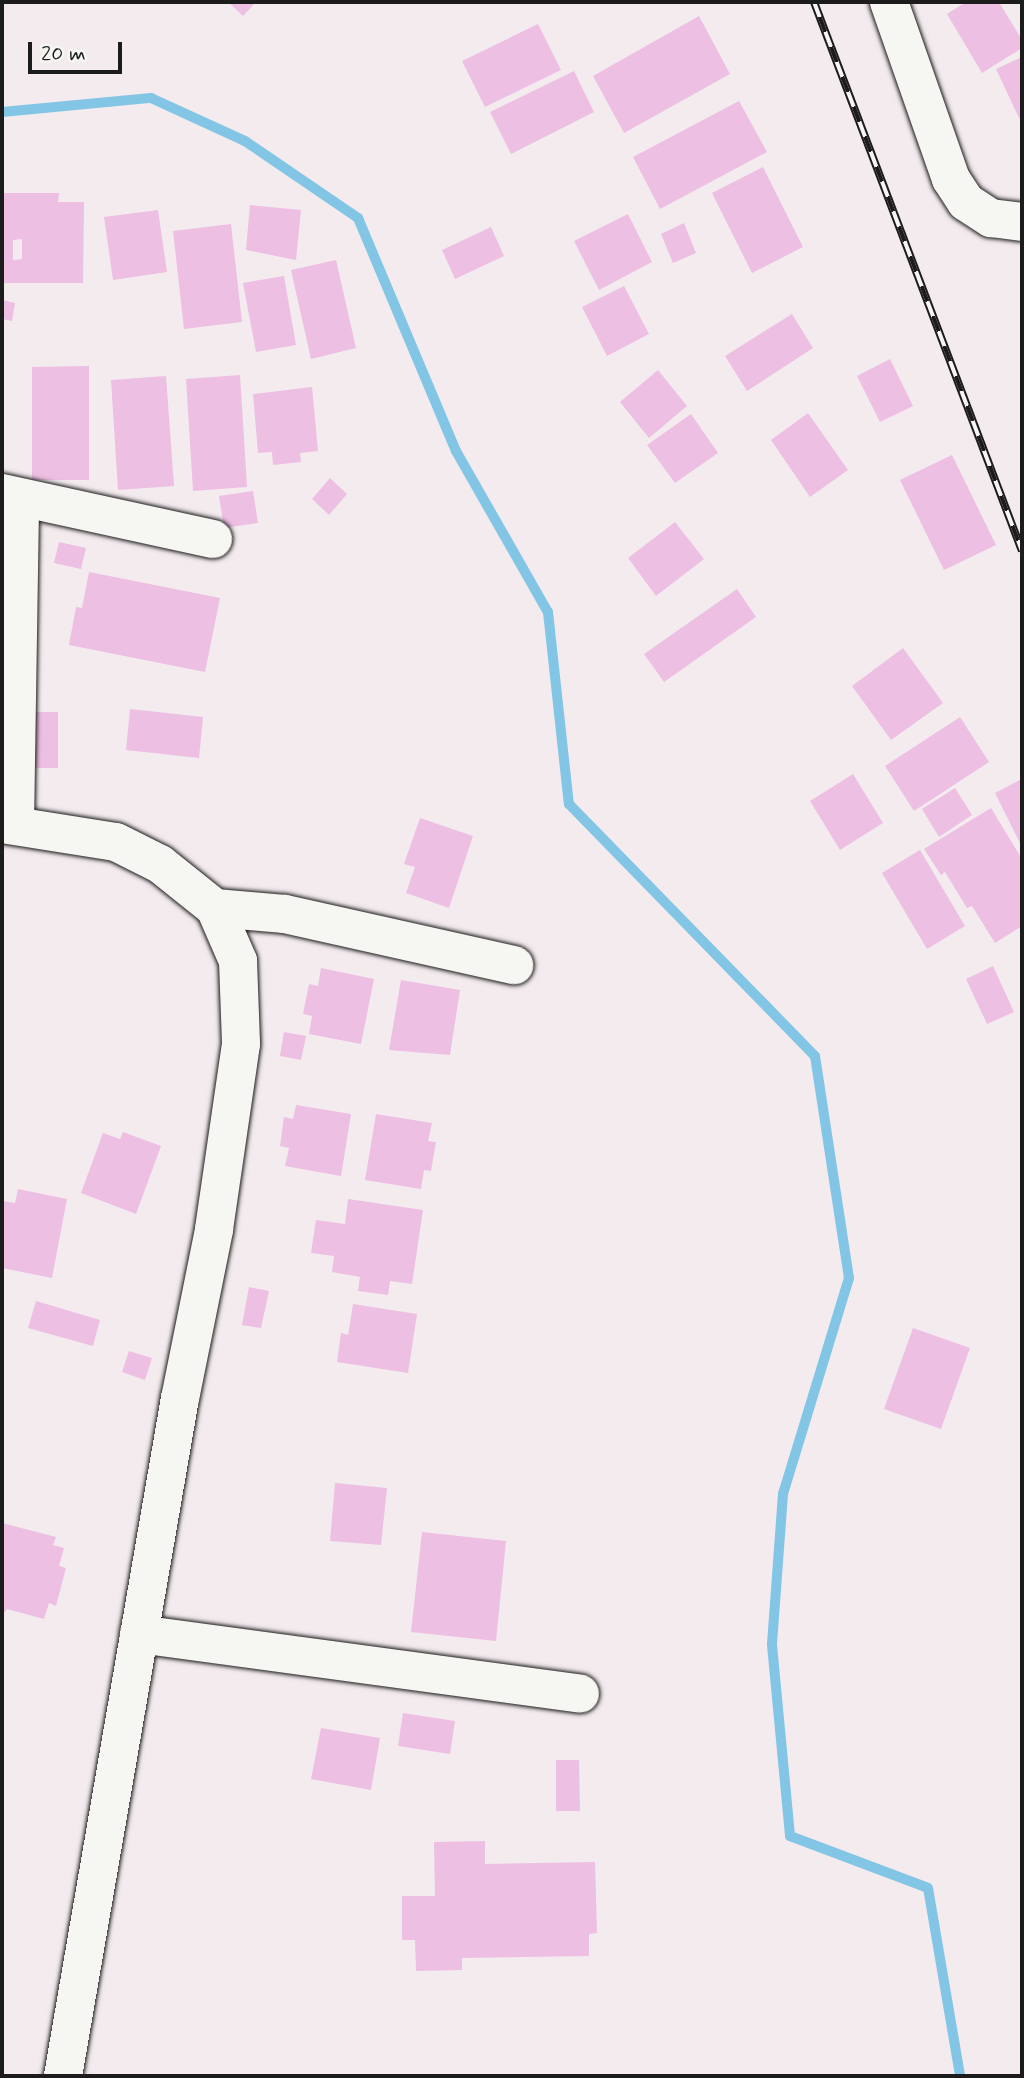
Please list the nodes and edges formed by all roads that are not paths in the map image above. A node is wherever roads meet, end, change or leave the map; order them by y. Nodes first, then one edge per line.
1 (889, 2) edge
2 (1022, 222) edge
3 (11, 496) edge
4 (213, 539) dead end
5 (8, 824) edge
6 (215, 908) junction
7 (514, 965) dead end
8 (139, 1633) junction
9 (580, 1694) dead end
10 (63, 2076) edge

1 - 2 street
3 - 4 street
3 - 5 street
5 - 6 street
6 - 7 street
6 - 8 street
8 - 9 street
8 - 10 street

